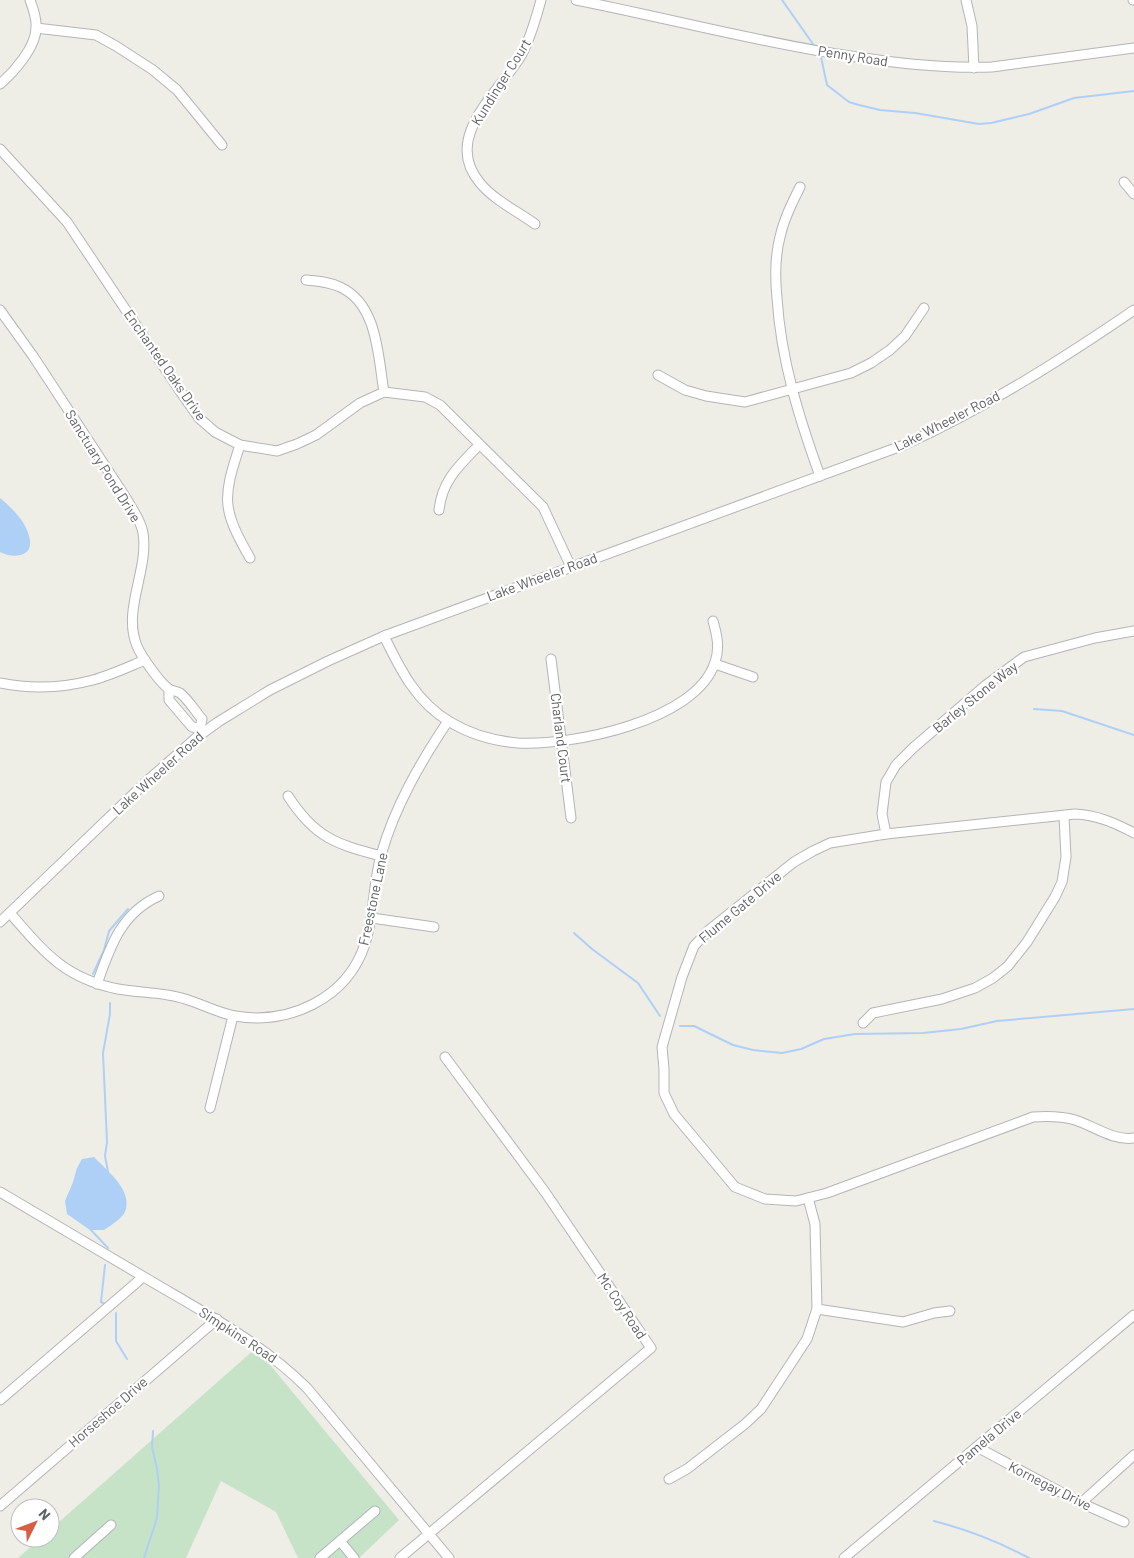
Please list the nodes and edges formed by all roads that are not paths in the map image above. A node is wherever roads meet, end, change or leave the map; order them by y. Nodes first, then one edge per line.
1 (30, 0) edge
2 (541, 0) edge
3 (580, 0) edge
4 (966, 0) edge
5 (36, 28) junction
6 (1134, 48) edge
7 (974, 68) junction
8 (0, 84) edge
9 (222, 145) dead end
10 (0, 148) edge
11 (1124, 182) dead end
12 (800, 187) dead end
13 (1134, 194) edge
14 (535, 224) dead end
15 (306, 280) dead end
16 (924, 308) dead end
17 (0, 310) edge
18 (1134, 310) edge
19 (658, 375) dead end
20 (791, 389) junction
21 (384, 392) junction
22 (240, 445) junction
23 (479, 445) junction
24 (820, 476) junction
25 (439, 510) dead end
26 (250, 558) dead end
27 (571, 567) junction
28 (713, 621) dead end
29 (1134, 631) edge
30 (384, 636) junction
31 (551, 659) dead end
32 (145, 660) junction
33 (715, 664) junction
34 (753, 677) dead end
35 (0, 682) edge
36 (169, 689) junction
37 (448, 721) junction
38 (201, 730) junction
39 (561, 742) junction
40 (288, 796) dead end
41 (1064, 816) junction
42 (571, 818) dead end
43 (1134, 833) edge
44 (886, 834) junction
45 (381, 856) junction
46 (159, 896) dead end
47 (10, 913) junction
48 (372, 918) junction
49 (0, 922) edge
50 (434, 927) dead end
51 (97, 984) junction
52 (233, 1016) junction
53 (863, 1024) dead end
54 (444, 1057) dead end
55 (210, 1108) dead end
56 (1134, 1138) edge
57 (0, 1192) edge
58 (808, 1198) junction
59 (142, 1277) junction
60 (817, 1309) junction
61 (950, 1311) dead end
62 (1134, 1315) edge
63 (217, 1319) junction
64 (0, 1400) edge
65 (977, 1447) junction
66 (1134, 1455) edge
67 (669, 1480) dead end
68 (1081, 1502) junction
69 (0, 1506) edge
70 (375, 1512) dead end
71 (1124, 1522) dead end
72 (111, 1525) dead end
73 (428, 1533) junction
74 (340, 1541) junction
75 (74, 1558) edge
76 (320, 1558) edge
77 (354, 1558) edge
78 (400, 1558) edge
79 (449, 1558) edge
80 (844, 1558) edge

1 - 5 street
2 - 14 street, Kundinger Court
3 - 7 street, Penny Road
4 - 7 street
5 - 8 street
5 - 9 street
6 - 7 street, Penny Road
10 - 22 street, Enchanted Oaks Drive
11 - 13 street
12 - 20 street
15 - 21 street
16 - 20 street
17 - 32 street, Sanctuary Pond Drive
18 - 24 street, Lake Wheeler Road
19 - 20 street
20 - 24 street
21 - 22 street, Enchanted Oaks Drive
21 - 23 street
22 - 26 street
23 - 25 street
23 - 27 street
24 - 27 street, Lake Wheeler Road
27 - 30 street, Lake Wheeler Road
28 - 33 street
29 - 44 street, Barley Stone Way
30 - 37 street
30 - 38 street, Lake Wheeler Road
31 - 39 street, Charland Court
32 - 35 street
32 - 36 street, Sanctuary Pond Drive
33 - 34 street
33 - 39 street
36 - 38 street, Sanctuary Pond Drive
36 - 38 street, Sanctuary Pond Drive
37 - 39 street
37 - 45 street, Freestone Lane
38 - 47 street, Lake Wheeler Road
39 - 42 street, Charland Court
40 - 45 street
41 - 43 street, Flume Gate Drive
41 - 44 street, Flume Gate Drive
41 - 53 street
44 - 58 street, Flume Gate Drive
45 - 48 street, Freestone Lane
46 - 51 street
47 - 49 street, Lake Wheeler Road
47 - 51 street, Freestone Lane
48 - 50 street
48 - 52 street, Freestone Lane
51 - 52 street, Freestone Lane
52 - 55 street
54 - 73 street, Mc Coy Road
56 - 58 street, Flume Gate Drive
57 - 59 street, Simpkins Road
58 - 60 street
59 - 63 street, Simpkins Road
59 - 64 street
60 - 61 street
60 - 67 street
62 - 65 street, Pamela Drive
63 - 69 street, Horseshoe Drive
63 - 73 street, Simpkins Road
65 - 68 street, Kornegay Drive
65 - 80 street, Pamela Drive
66 - 68 street
68 - 71 street, Kornegay Drive
70 - 74 street
72 - 75 street
73 - 78 street
73 - 79 street, Simpkins Road
74 - 76 street
74 - 77 street

